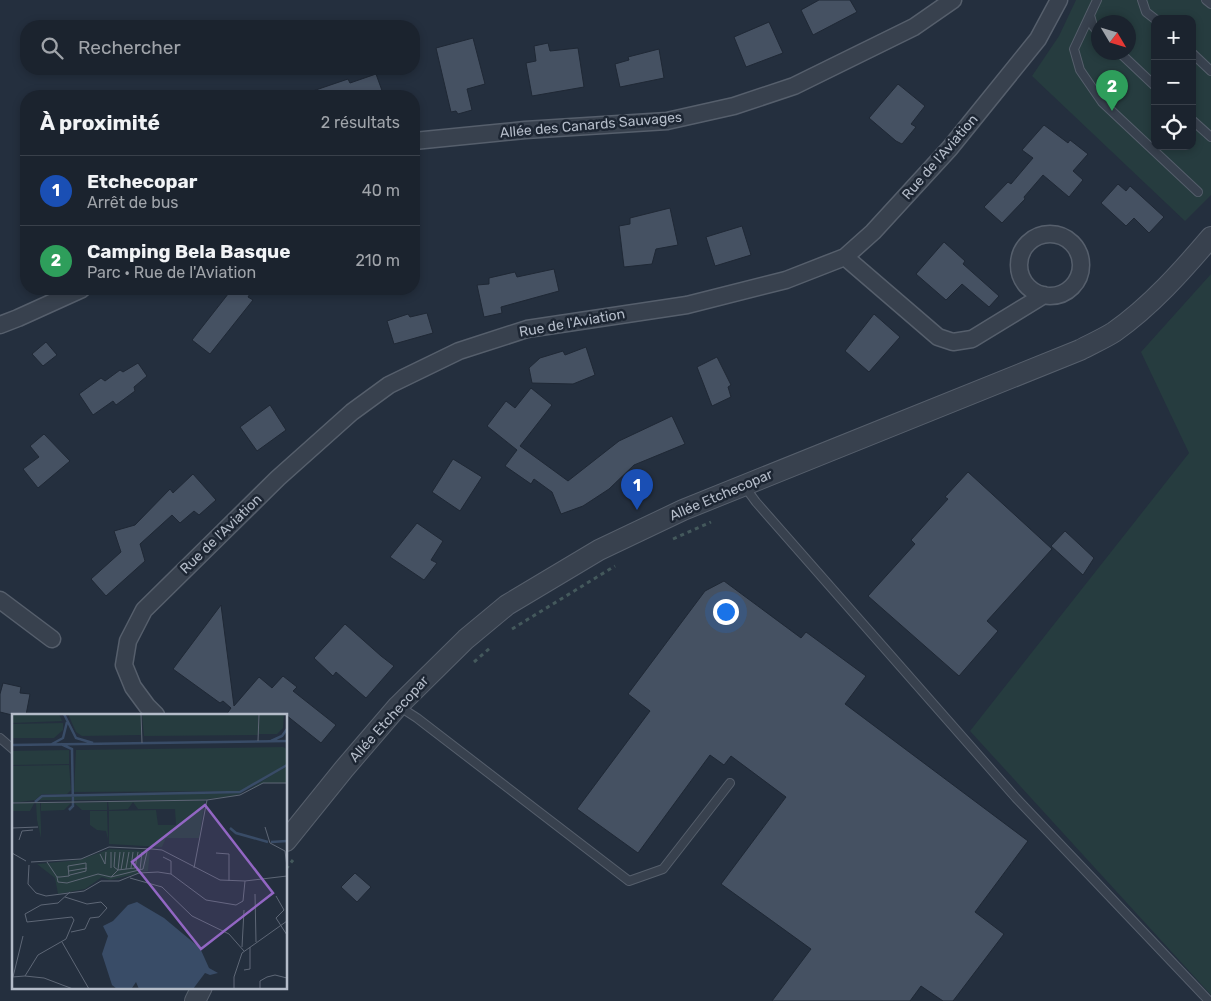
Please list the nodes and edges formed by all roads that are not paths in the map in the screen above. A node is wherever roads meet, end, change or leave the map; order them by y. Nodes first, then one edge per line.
1 (952, 0) edge
2 (1059, 0) edge
3 (1097, 0) edge
4 (1142, 0) edge
5 (1206, 0) edge
6 (1211, 4) edge
7 (1090, 15) junction
8 (1151, 16) edge
9 (1091, 19) edge
10 (1196, 57) edge
11 (1127, 60) edge
12 (1211, 70) edge
13 (1151, 82) edge
14 (1196, 124) edge
15 (1211, 137) edge
16 (420, 140) edge
17 (1198, 192) dead end
18 (1211, 237) edge
19 (845, 257) junction
20 (69, 295) edge
21 (1044, 295) dead end
22 (0, 325) edge
23 (744, 485) junction
24 (0, 600) edge
25 (52, 639) dead end
26 (398, 706) junction
27 (155, 714) edge
28 (0, 738) edge
29 (12, 748) edge
30 (730, 783) dead end
31 (290, 842) edge
32 (202, 988) edge
33 (195, 1001) edge
34 (1210, 1001) edge

1 - 16 street, Allée des Canards Sauvages
2 - 19 street, Rue de l'Aviation
3 - 7 lane
4 - 8 lane
5 - 6 lane
7 - 9 lane
7 - 17 lane
10 - 12 lane
11 - 13 lane
14 - 15 lane
18 - 23 street, Allée Etchecopar
19 - 21 street
19 - 27 street, Rue de l'Aviation
20 - 22 street
23 - 26 street, Allée Etchecopar
23 - 34 lane
24 - 25 street
26 - 30 lane
26 - 31 street, Allée Etchecopar
28 - 29 lane
32 - 33 street

